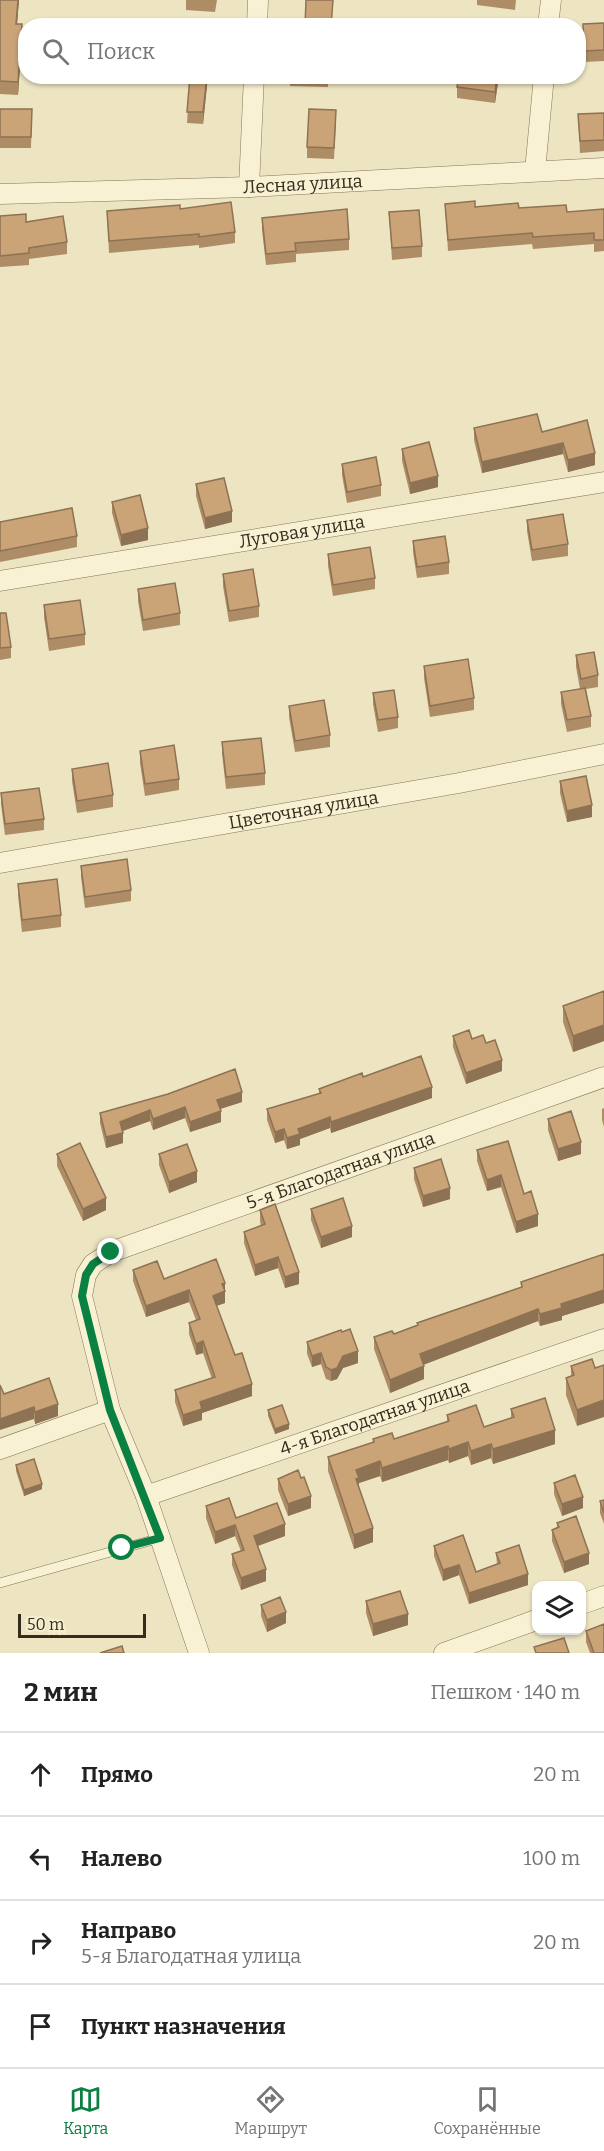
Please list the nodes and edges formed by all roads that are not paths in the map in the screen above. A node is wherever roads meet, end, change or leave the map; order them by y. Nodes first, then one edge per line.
1 (258, 0) edge
2 (551, 0) edge
3 (257, 18) edge
4 (549, 18) edge
5 (254, 84) edge
6 (543, 84) edge
7 (604, 168) edge
8 (535, 171) junction
9 (249, 187) junction
10 (0, 194) edge
11 (604, 482) edge
12 (0, 581) edge
13 (604, 754) edge
14 (0, 863) edge
15 (604, 1077) edge
16 (604, 1339) edge
17 (110, 1410) junction
18 (0, 1449) edge
19 (146, 1496) junction
20 (160, 1538) junction
21 (0, 1583) edge
22 (604, 1596) edge
23 (586, 1603) edge
24 (532, 1622) edge
25 (199, 1653) edge
26 (444, 1653) edge

1 - 3 street
2 - 4 street
5 - 9 street
6 - 8 street
7 - 8 street, Лесная улица
8 - 9 street, Лесная улица
9 - 10 street, Лесная улица
11 - 12 street, Луговая улица
13 - 14 street, Цветочная улица
15 - 17 street, 5-я Благодатная улица
16 - 19 street, 4-я Благодатная улица
17 - 18 street
17 - 19 street
19 - 20 street
20 - 21 lane
20 - 25 street
22 - 23 street
24 - 26 street

